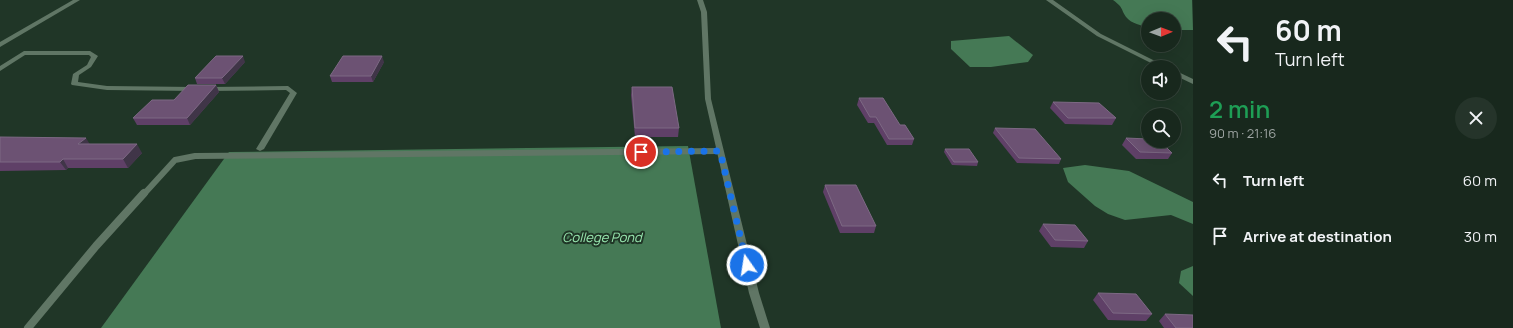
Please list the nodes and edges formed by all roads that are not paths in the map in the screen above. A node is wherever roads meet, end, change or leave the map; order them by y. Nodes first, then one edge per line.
1 (77, 0) edge
2 (700, 0) edge
3 (1049, 0) edge
4 (0, 45) edge
5 (1150, 60) edge
6 (0, 70) edge
7 (1181, 76) edge
8 (1193, 82) edge
9 (260, 149) dead end
10 (720, 151) junction
11 (28, 328) edge
12 (765, 328) edge

1 - 4 street
2 - 10 street
3 - 5 street
6 - 9 street
7 - 8 street
10 - 11 lane
10 - 12 street

